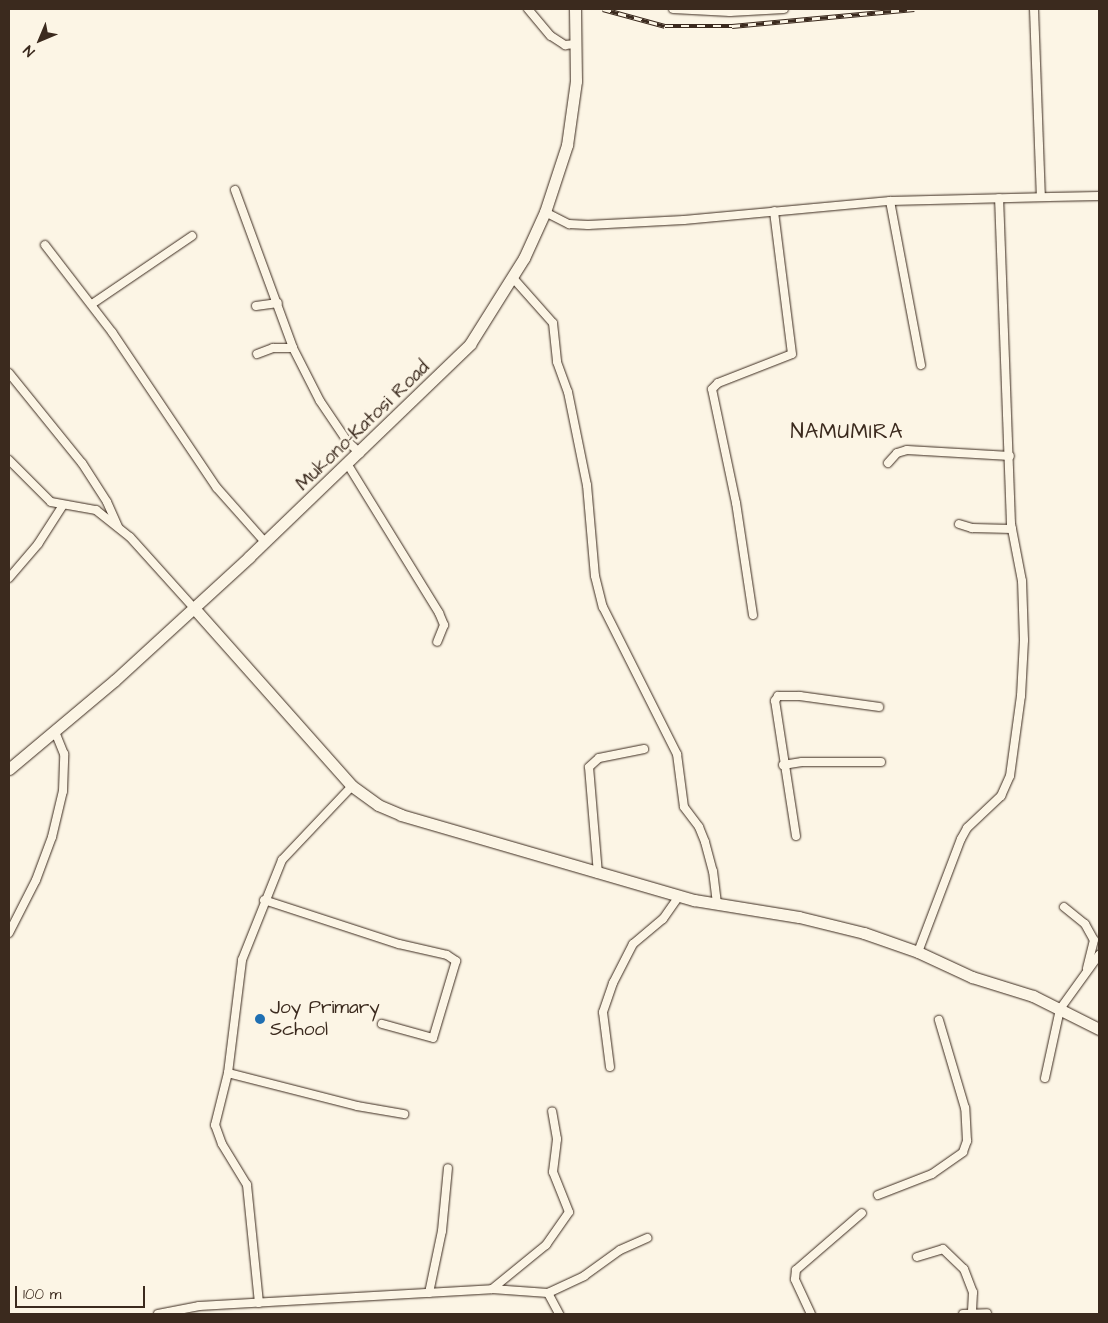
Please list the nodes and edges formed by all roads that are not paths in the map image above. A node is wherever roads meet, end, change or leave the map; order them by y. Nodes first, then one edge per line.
1 (528, 9) edge
2 (575, 9) edge
3 (673, 9) edge
4 (784, 9) edge
5 (1034, 9) edge
6 (576, 44) junction
7 (235, 190) dead end
8 (1099, 196) edge
9 (1041, 197) junction
10 (999, 198) junction
11 (890, 201) junction
12 (774, 211) junction
13 (545, 212) junction
14 (192, 236) dead end
15 (45, 245) dead end
16 (513, 278) junction
17 (278, 303) junction
18 (92, 304) junction
19 (256, 306) dead end
20 (294, 348) junction
21 (257, 354) dead end
22 (921, 365) dead end
23 (9, 373) edge
24 (360, 453) junction
25 (1010, 456) junction
26 (9, 460) edge
27 (888, 463) dead end
28 (348, 465) junction
29 (63, 505) junction
30 (959, 524) dead end
31 (1012, 528) junction
32 (119, 529) junction
33 (265, 542) junction
34 (9, 578) edge
35 (193, 607) junction
36 (753, 615) dead end
37 (438, 642) dead end
38 (879, 707) dead end
39 (55, 732) junction
40 (644, 749) dead end
41 (881, 762) dead end
42 (783, 765) junction
43 (9, 769) edge
44 (352, 786) junction
45 (796, 836) dead end
46 (598, 874) junction
47 (679, 896) junction
48 (264, 900) junction
49 (717, 904) junction
50 (1064, 907) dead end
51 (9, 933) edge
52 (918, 952) junction
53 (1099, 955) edge
54 (1087, 968) junction
55 (1060, 1008) junction
56 (939, 1020) dead end
57 (382, 1024) dead end
58 (1099, 1029) edge
59 (610, 1067) dead end
60 (228, 1073) junction
61 (1045, 1078) dead end
62 (552, 1111) dead end
63 (404, 1114) dead end
64 (448, 1168) dead end
65 (878, 1195) dead end
66 (862, 1213) dead end
67 (646, 1238) dead end
68 (917, 1257) dead end
69 (492, 1289) junction
70 (429, 1293) junction
71 (548, 1293) junction
72 (259, 1303) junction
73 (209, 1305) junction
74 (987, 1312) dead end
75 (968, 1313) edge
76 (158, 1314) edge
77 (214, 1314) edge
78 (559, 1314) edge
79 (811, 1314) edge

1 - 6 street
2 - 6 street, Mukono-Katosi Road
3 - 4 street
5 - 9 street
6 - 13 street, Mukono-Katosi Road
7 - 17 street
8 - 9 street
9 - 10 street
10 - 11 street
10 - 25 street
11 - 12 street
11 - 22 street
12 - 13 street
12 - 36 street
13 - 16 street, Mukono-Katosi Road
14 - 18 street
15 - 18 street
16 - 24 street, Mukono-Katosi Road
16 - 49 street
17 - 19 street
17 - 20 street
18 - 33 street
20 - 21 street
20 - 24 street
23 - 32 street
24 - 28 street, Mukono-Katosi Road
25 - 27 street
25 - 31 street
26 - 29 street
28 - 33 street, Mukono-Katosi Road
28 - 37 street
29 - 32 street
29 - 34 street
30 - 31 street
31 - 52 street
32 - 35 street
33 - 35 street, Mukono-Katosi Road
35 - 39 street, Mukono-Katosi Road
35 - 44 street
38 - 42 street
39 - 43 street, Mukono-Katosi Road
39 - 51 street
40 - 46 street
41 - 42 street
42 - 45 street
44 - 46 street
44 - 48 street
46 - 47 street
47 - 49 street
47 - 59 street
48 - 57 street
48 - 60 street
49 - 52 street
50 - 54 street
52 - 55 street
53 - 54 street
54 - 55 street
55 - 58 street
55 - 61 street
56 - 65 street
60 - 63 street
60 - 72 street
62 - 69 street
64 - 70 street
66 - 79 street
67 - 71 street
68 - 75 street
69 - 70 street
69 - 71 street
70 - 72 street
71 - 78 street
72 - 73 street
73 - 76 street
73 - 77 street
74 - 75 street

